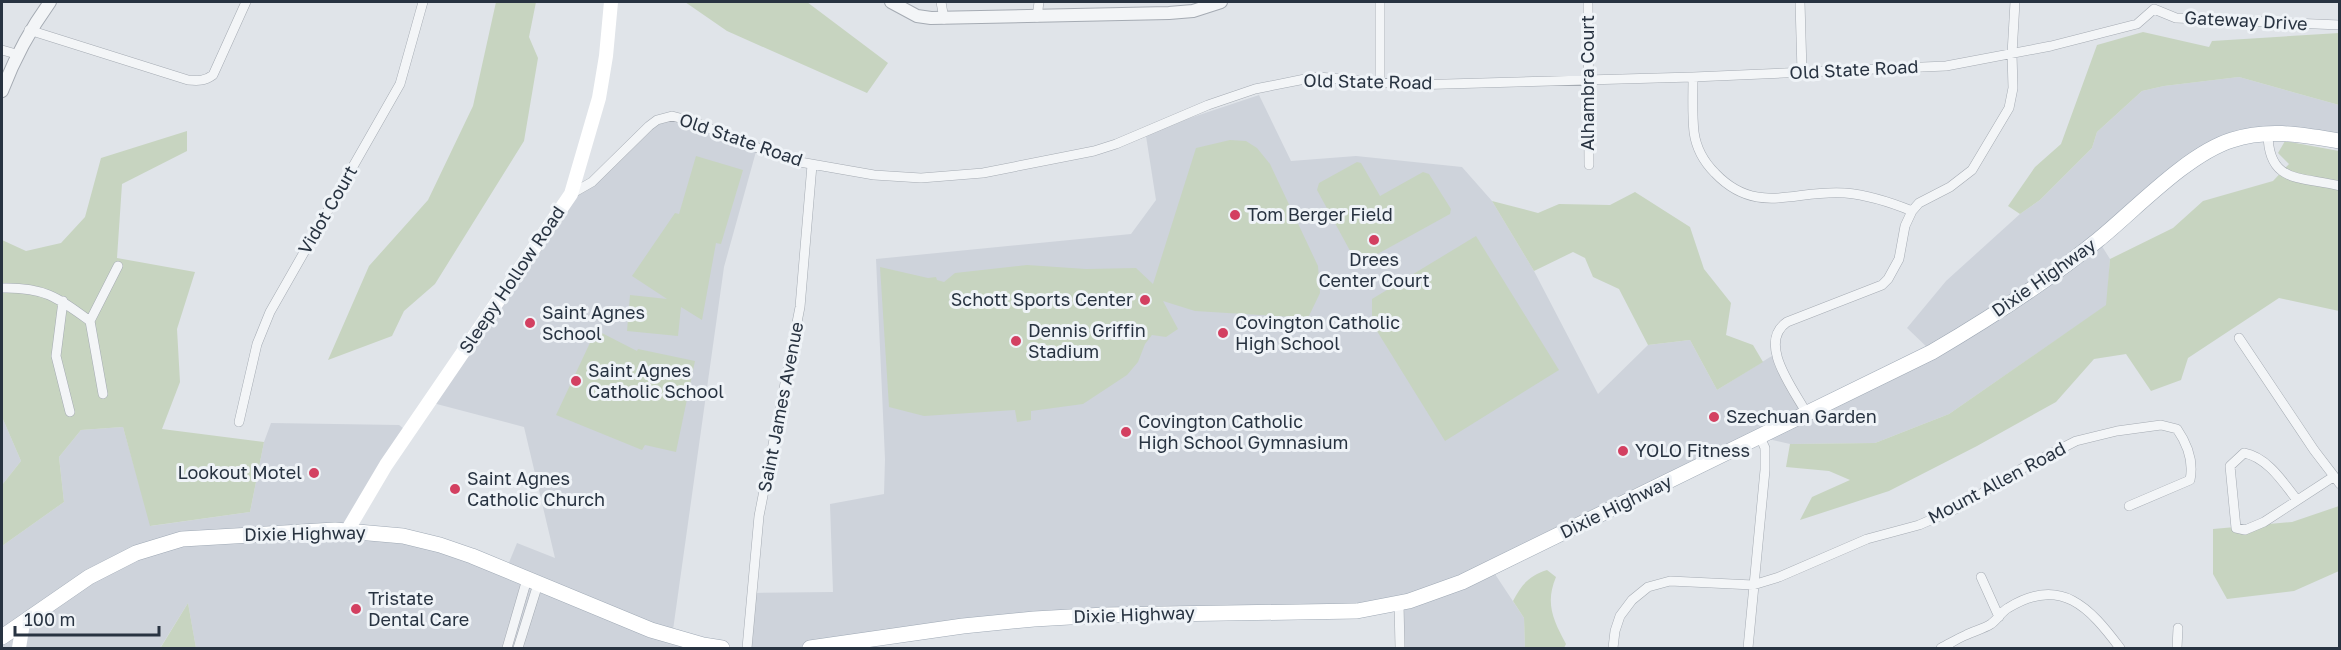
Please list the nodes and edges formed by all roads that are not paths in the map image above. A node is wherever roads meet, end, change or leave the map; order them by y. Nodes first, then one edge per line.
1 (50, 2) edge
2 (246, 2) edge
3 (423, 2) edge
4 (611, 2) edge
5 (891, 2) edge
6 (941, 2) edge
7 (1039, 2) edge
8 (1221, 2) edge
9 (1380, 2) edge
10 (1588, 2) edge
11 (1800, 2) edge
12 (2015, 2) edge
13 (2154, 9) joint
14 (1037, 17) junction
15 (944, 18) junction
16 (2340, 25) edge
17 (29, 30) junction
18 (2, 50) edge
19 (16, 54) junction
20 (2012, 54) junction
21 (1802, 72) junction
22 (1693, 77) junction
23 (1588, 80) junction
24 (1380, 81) junction
25 (2, 91) edge
26 (2268, 133) junction
27 (2340, 141) edge
28 (812, 165) junction
29 (1589, 165) dead end
30 (2340, 186) edge
31 (571, 194) junction
32 (1912, 211) junction
33 (118, 266) dead end
34 (2, 288) edge
35 (63, 301) junction
36 (90, 321) junction
37 (2239, 338) dead end
38 (103, 394) dead end
39 (69, 412) dead end
40 (1807, 414) junction
41 (239, 422) dead end
42 (1760, 437) junction
43 (2336, 481) edge
44 (2297, 500) junction
45 (2128, 506) dead end
46 (347, 531) junction
47 (1980, 577) dead end
48 (532, 582) junction
49 (1753, 585) junction
50 (1399, 604) junction
51 (1999, 617) junction
52 (23, 623) junction
53 (2178, 628) dead end
54 (3, 640) edge
55 (19, 648) edge
56 (507, 648) edge
57 (519, 648) edge
58 (722, 648) edge
59 (747, 648) edge
60 (810, 648) edge
61 (1400, 648) edge
62 (1613, 648) edge
63 (1748, 648) edge
64 (1941, 648) edge
65 (2120, 648) edge
66 (2177, 648) edge

1 - 17 street
2 - 17 street
3 - 41 street, Vidot Court
4 - 31 main road, Sleepy Hollow Road
5 - 15 street
6 - 15 street
7 - 14 street
8 - 14 street
9 - 24 street
10 - 23 street, Alhambra Court
11 - 21 street
12 - 20 street
13 - 16 street, Gateway Drive
13 - 20 street, Old State Road
14 - 15 street
17 - 19 street
18 - 19 street
19 - 25 street
20 - 21 street, Old State Road
20 - 32 street
21 - 22 street, Old State Road
22 - 23 street, Old State Road
22 - 32 street
23 - 24 street, Old State Road
23 - 29 street, Alhambra Court
24 - 28 street, Old State Road
26 - 27 main road, Dixie Highway
26 - 30 street
26 - 40 main road, Dixie Highway
28 - 31 street, Old State Road
28 - 59 street, Saint James Avenue
31 - 46 main road, Sleepy Hollow Road
32 - 40 street
33 - 36 street
34 - 35 street
35 - 36 street
35 - 39 street
36 - 38 street
37 - 43 street
40 - 42 main road, Dixie Highway
42 - 49 street
42 - 50 main road, Dixie Highway
43 - 44 street
44 - 44 street
45 - 49 street, Mount Allen Road
46 - 48 main road, Dixie Highway
46 - 52 main road, Dixie Highway
47 - 51 street
48 - 56 street
48 - 57 street
48 - 58 main road, Dixie Highway
49 - 62 street
49 - 63 street
50 - 60 main road, Dixie Highway
50 - 61 street
51 - 64 street
51 - 65 street
52 - 54 main road, Dixie Highway
52 - 55 main road
53 - 66 street

